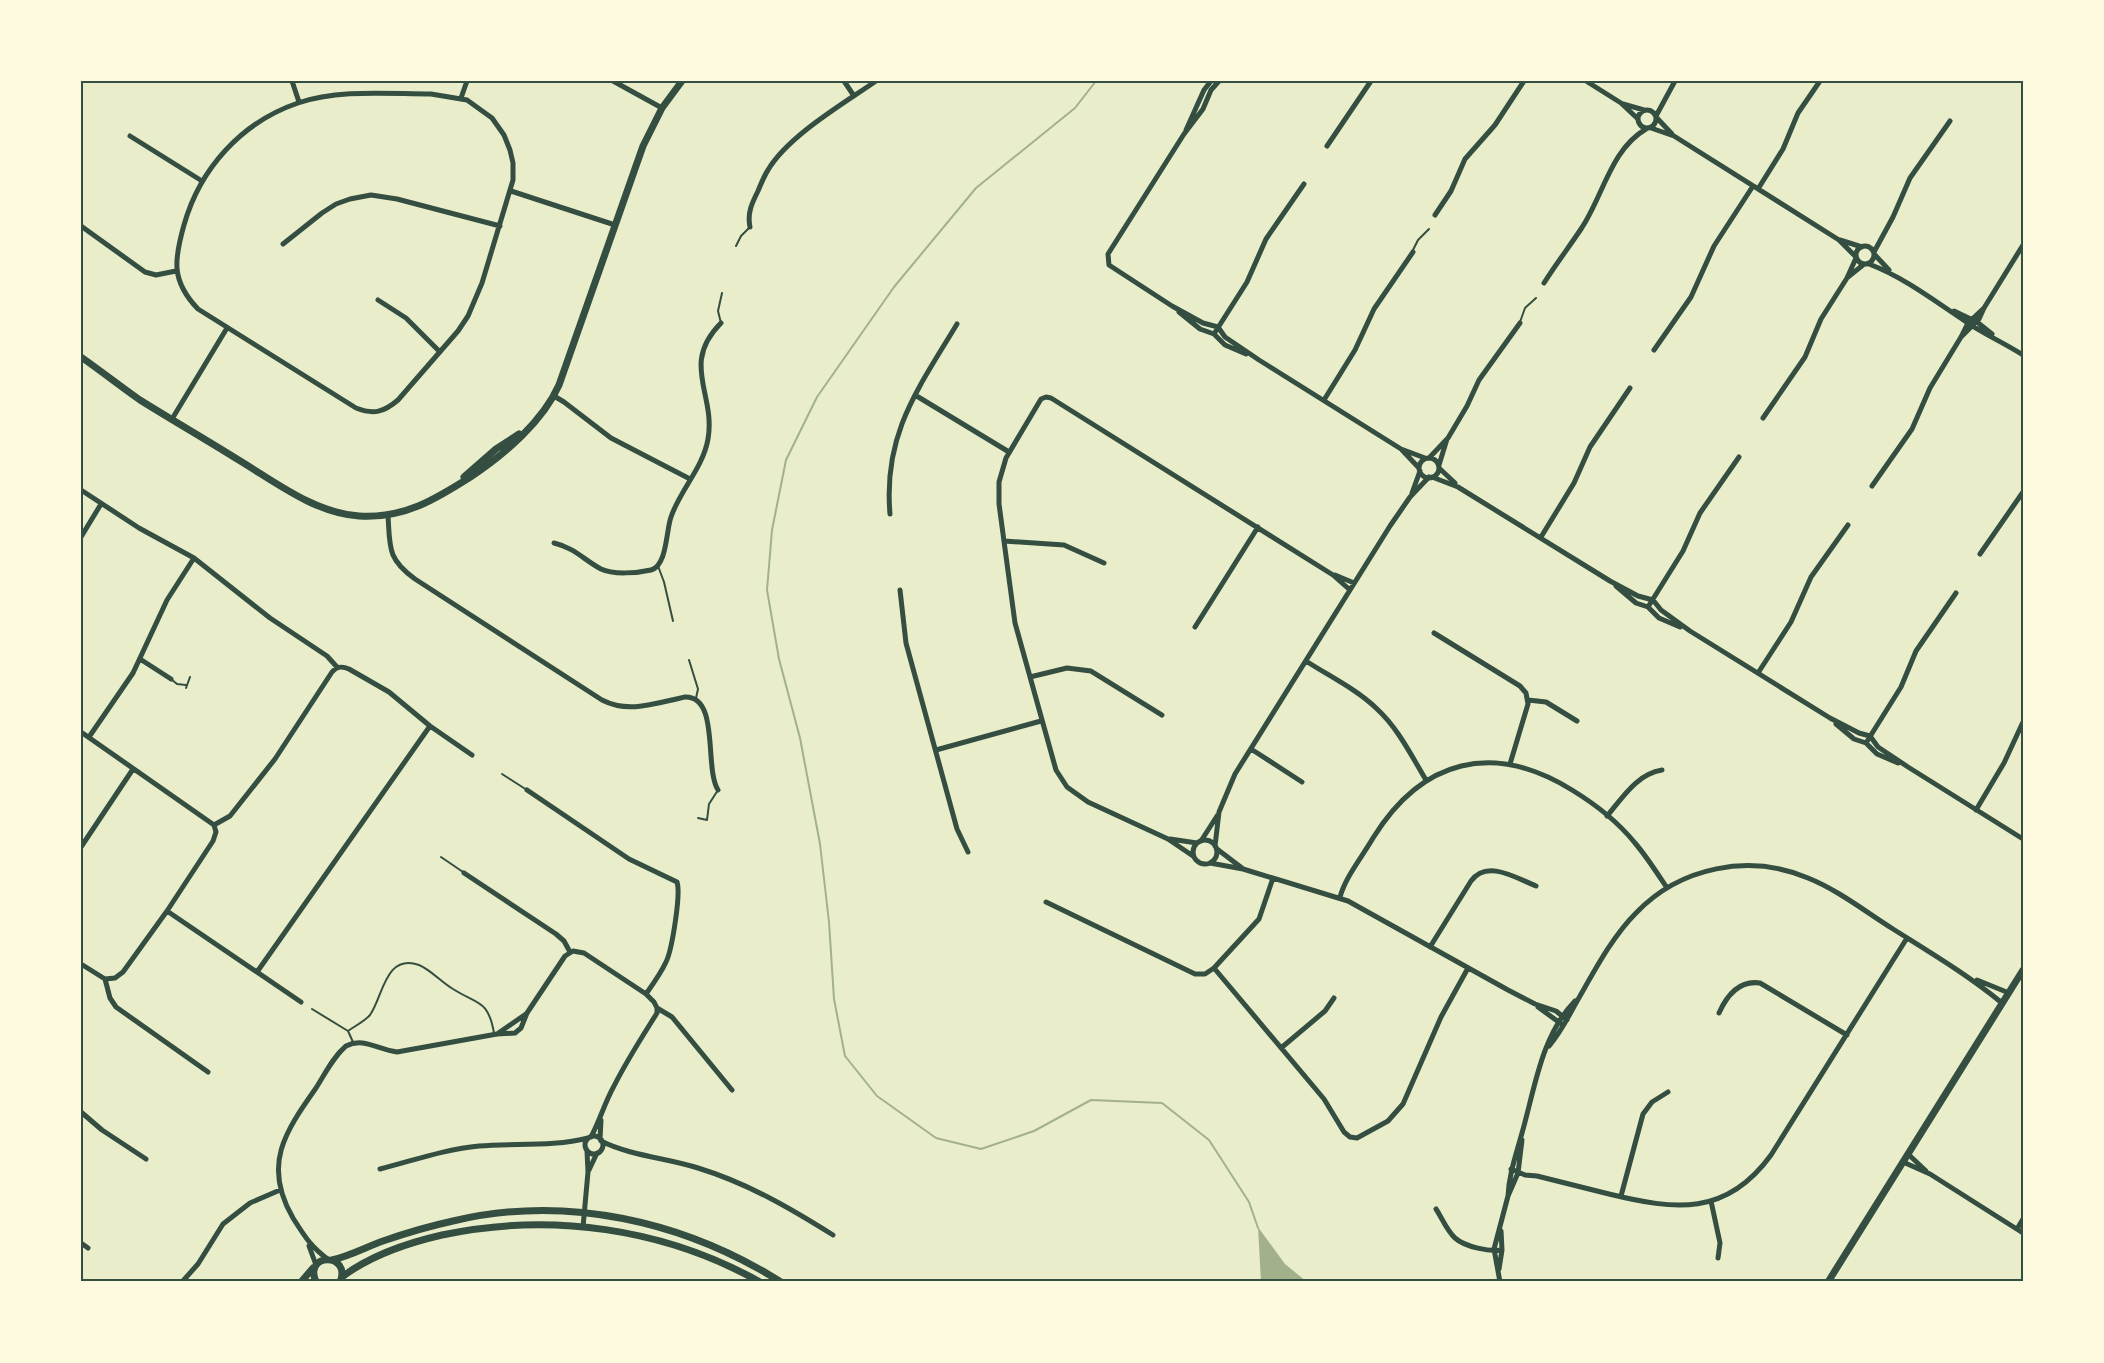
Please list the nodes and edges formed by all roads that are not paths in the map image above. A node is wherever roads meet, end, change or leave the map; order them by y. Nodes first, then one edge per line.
1 (292, 81) edge
2 (467, 81) edge
3 (613, 81) edge
4 (682, 81) edge
5 (844, 81) edge
6 (876, 81) edge
7 (1211, 81) edge
8 (1218, 81) edge
9 (1371, 81) edge
10 (1524, 81) edge
11 (1586, 81) edge
12 (1675, 81) edge
13 (1820, 81) edge
14 (854, 96) junction
15 (1665, 97) junction
16 (461, 98) junction
17 (299, 102) junction
18 (1621, 103) junction
19 (662, 108) junction
20 (1646, 110) junction
21 (1656, 117) junction
22 (1638, 121) junction
23 (1950, 121) dead end
24 (1648, 128) junction
25 (1184, 134) junction
26 (130, 136) dead end
27 (1674, 136) junction
28 (1630, 142) junction
29 (1327, 146) dead end
30 (202, 181) junction
31 (1304, 184) dead end
32 (1756, 188) junction
33 (511, 191) junction
34 (1435, 215) dead end
35 (615, 225) junction
36 (81, 226) edge
37 (500, 226) junction
38 (750, 226) joint
39 (1429, 229) dead end
40 (1882, 235) junction
41 (1839, 240) junction
42 (284, 244) dead end
43 (2023, 245) edge
44 (736, 246) dead end
45 (1863, 246) junction
46 (1413, 252) joint
47 (1874, 253) junction
48 (1856, 257) junction
49 (1866, 264) junction
50 (1890, 271) junction
51 (176, 272) junction
52 (1847, 278) junction
53 (1544, 283) dead end
54 (722, 293) dead end
55 (1536, 298) dead end
56 (378, 300) dead end
57 (1172, 306) junction
58 (1972, 322) junction
59 (721, 323) joint
60 (1520, 323) joint
61 (957, 324) dead end
62 (1218, 327) junction
63 (227, 328) junction
64 (1214, 334) junction
65 (1654, 350) dead end
66 (440, 352) junction
67 (2023, 355) edge
68 (81, 357) edge
69 (1258, 360) junction
70 (1630, 388) dead end
71 (915, 395) junction
72 (554, 396) junction
73 (1324, 400) junction
74 (1763, 418) dead end
75 (172, 419) junction
76 (1448, 438) junction
77 (1401, 449) junction
78 (1009, 452) junction
79 (1739, 457) dead end
80 (1427, 458) junction
81 (1439, 467) junction
82 (1419, 469) junction
83 (1431, 477) junction
84 (690, 479) junction
85 (1458, 486) junction
86 (1872, 486) dead end
87 (81, 490) edge
88 (2023, 492) edge
89 (1410, 498) junction
90 (101, 504) junction
91 (890, 514) dead end
92 (388, 515) junction
93 (1848, 525) dead end
94 (1258, 527) junction
95 (81, 537) edge
96 (1541, 537) junction
97 (1004, 541) junction
98 (554, 543) dead end
99 (1980, 554) dead end
100 (194, 558) junction
101 (1104, 563) dead end
102 (658, 566) junction
103 (1333, 575) junction
104 (1610, 581) junction
105 (1354, 583) junction
106 (900, 590) dead end
107 (1350, 590) junction
108 (1956, 593) dead end
109 (1653, 600) junction
110 (1648, 607) junction
111 (673, 621) dead end
112 (1195, 627) dead end
113 (1690, 631) junction
114 (1434, 633) dead end
115 (140, 659) junction
116 (689, 660) dead end
117 (1306, 661) junction
118 (338, 668) junction
119 (1758, 673) junction
120 (190, 677) dead end
121 (1030, 677) junction
122 (171, 679) joint
123 (695, 698) junction
124 (1528, 700) junction
125 (1162, 715) dead end
126 (1830, 718) junction
127 (1041, 721) junction
128 (1576, 721) dead end
129 (2023, 722) edge
130 (430, 726) junction
131 (81, 732) edge
132 (1870, 736) junction
133 (89, 737) junction
134 (1866, 743) junction
135 (1251, 749) junction
136 (936, 750) junction
137 (472, 755) dead end
138 (1509, 764) junction
139 (1908, 767) junction
140 (133, 769) junction
141 (1662, 770) dead end
142 (502, 774) dead end
143 (1426, 780) junction
144 (1302, 782) dead end
145 (527, 790) joint
146 (718, 790) joint
147 (1976, 810) junction
148 (1220, 812) junction
149 (1607, 816) junction
150 (698, 818) dead end
151 (214, 825) junction
152 (1168, 839) junction
153 (2023, 839) edge
154 (1199, 842) junction
155 (81, 847) edge
156 (1216, 848) junction
157 (968, 852) dead end
158 (1193, 856) junction
159 (441, 857) dead end
160 (1210, 863) junction
161 (1243, 869) junction
162 (464, 873) joint
163 (1274, 878) junction
164 (1536, 886) dead end
165 (1667, 888) junction
166 (1340, 897) junction
167 (1046, 902) dead end
168 (167, 910) junction
169 (1907, 938) junction
170 (1430, 947) junction
171 (570, 952) junction
172 (81, 964) edge
173 (1214, 968) junction
174 (1468, 968) junction
175 (2023, 970) edge
176 (257, 972) junction
177 (1970, 976) junction
178 (105, 979) junction
179 (2008, 993) junction
180 (646, 994) junction
181 (1334, 998) dead end
182 (301, 1002) dead end
183 (2002, 1003) junction
184 (657, 1008) junction
185 (312, 1009) dead end
186 (527, 1013) junction
187 (1719, 1013) dead end
188 (1563, 1021) junction
189 (348, 1032) junction
190 (496, 1034) junction
191 (1847, 1035) junction
192 (353, 1043) junction
193 (1281, 1048) junction
194 (208, 1072) dead end
195 (732, 1090) dead end
196 (1668, 1092) dead end
197 (81, 1112) edge
198 (601, 1119) junction
199 (1522, 1135) junction
200 (590, 1138) junction
201 (601, 1140) junction
202 (568, 1143) junction
203 (618, 1148) junction
204 (586, 1150) junction
205 (599, 1152) junction
206 (1908, 1154) junction
207 (146, 1159) dead end
208 (1903, 1162) junction
209 (380, 1169) dead end
210 (1511, 1169) junction
211 (1518, 1171) junction
212 (588, 1172) junction
213 (1930, 1174) junction
214 (280, 1190) junction
215 (1508, 1196) junction
216 (1621, 1196) junction
217 (1711, 1201) junction
218 (1436, 1209) dead end
219 (584, 1213) junction
220 (2023, 1219) edge
221 (583, 1227) junction
222 (1501, 1229) junction
223 (2017, 1229) junction
224 (2023, 1233) edge
225 (833, 1235) dead end
226 (81, 1244) edge
227 (309, 1244) junction
228 (88, 1248) dead end
229 (1495, 1250) junction
230 (1502, 1250) junction
231 (1718, 1258) dead end
232 (331, 1260) junction
233 (316, 1266) junction
234 (1498, 1271) junction
235 (341, 1280) edge
236 (182, 1282) edge
237 (301, 1282) edge
238 (315, 1282) edge
239 (759, 1282) edge
240 (781, 1282) edge
241 (1500, 1282) edge
242 (1828, 1282) edge

1 - 17 street
2 - 16 street
3 - 19 street
4 - 19 street
5 - 14 street
6 - 14 street
7 - 25 street
8 - 25 street
9 - 29 street
10 - 34 street
11 - 18 street
12 - 15 street
13 - 32 street
14 - 38 street
15 - 20 street
15 - 21 street
16 - 17 street
16 - 33 street
17 - 30 street
18 - 20 street
18 - 22 street
19 - 35 street
20 - 21 street
20 - 22 street
21 - 24 street
21 - 27 street
22 - 24 street
22 - 28 street
23 - 40 street
24 - 27 street
24 - 28 street
25 - 57 street
26 - 30 street
27 - 32 street
28 - 53 street
30 - 51 street
31 - 62 street
32 - 41 street
32 - 65 street
33 - 35 street
33 - 37 street
35 - 72 street
36 - 51 street
37 - 42 street
37 - 66 street
38 - 44 lane
39 - 46 lane
40 - 45 street
40 - 47 street
41 - 45 street
41 - 48 street
43 - 58 street
45 - 47 street
45 - 48 street
46 - 73 street
47 - 49 street
47 - 50 street
48 - 49 street
48 - 52 street
49 - 50 street
49 - 52 street
50 - 58 street
51 - 63 street
52 - 74 street
54 - 59 lane
55 - 60 lane
56 - 66 street
57 - 62 street
57 - 64 street
58 - 67 street
58 - 86 street
59 - 84 street
60 - 76 street
61 - 71 street
62 - 64 street
62 - 69 street
63 - 66 street
63 - 75 street
64 - 69 street
68 - 75 street
69 - 73 street
70 - 96 street
71 - 78 street
71 - 91 street
72 - 84 street
72 - 92 street
73 - 77 street
75 - 92 street
76 - 80 street
76 - 81 street
77 - 80 street
77 - 82 street
78 - 94 street
78 - 97 street
79 - 109 street
80 - 81 street
80 - 82 street
81 - 83 street
81 - 85 street
82 - 83 street
82 - 89 street
83 - 85 street
83 - 89 street
84 - 102 street
85 - 96 street
87 - 90 street
88 - 99 street
89 - 105 street
90 - 95 street
90 - 100 street
92 - 123 street
93 - 119 street
94 - 103 street
94 - 112 street
96 - 104 street
97 - 101 street
97 - 121 street
98 - 102 street
100 - 115 street
100 - 118 street
102 - 111 lane
103 - 105 street
103 - 107 street
104 - 109 street
104 - 110 street
105 - 107 street
106 - 136 street
107 - 117 street
108 - 132 street
109 - 110 street
109 - 113 street
110 - 113 street
113 - 119 street
114 - 124 street
115 - 122 street
115 - 133 street
116 - 123 lane
117 - 135 street
117 - 143 street
118 - 130 street
118 - 151 street
119 - 126 street
120 - 122 lane
121 - 125 street
121 - 127 street
123 - 146 street
124 - 128 street
124 - 138 street
126 - 132 street
126 - 134 street
127 - 136 street
127 - 152 street
129 - 147 street
130 - 137 street
130 - 176 street
131 - 133 street
132 - 134 street
132 - 139 street
133 - 140 street
134 - 139 street
135 - 144 street
135 - 148 street
136 - 157 street
138 - 143 street
138 - 149 street
139 - 147 street
140 - 151 street
140 - 155 street
141 - 149 street
142 - 145 lane
143 - 166 street
145 - 180 street
146 - 150 lane
147 - 153 street
148 - 154 street
148 - 156 street
149 - 165 street
151 - 168 street
152 - 154 street
152 - 158 street
154 - 156 street
154 - 158 street
156 - 160 street
156 - 161 street
158 - 160 street
159 - 162 lane
160 - 161 street
161 - 163 street
162 - 171 street
163 - 166 street
163 - 173 street
164 - 170 street
165 - 169 street
165 - 188 street
166 - 170 street
167 - 173 street
168 - 176 street
168 - 178 street
169 - 177 street
169 - 191 street
170 - 174 street
171 - 180 street
171 - 186 street
172 - 178 street
173 - 193 street
174 - 188 street
174 - 193 street
175 - 179 street
176 - 182 street
177 - 179 street
177 - 183 street
178 - 194 street
179 - 183 street
180 - 184 street
181 - 193 street
183 - 206 street
184 - 195 street
184 - 198 street
185 - 189 lane
186 - 190 street
186 - 190 street
187 - 191 street
188 - 199 street
189 - 190 lane
189 - 192 lane
190 - 192 street
191 - 217 street
192 - 214 street
196 - 216 street
197 - 207 street
198 - 200 street
198 - 201 street
199 - 210 street
199 - 211 street
200 - 201 street
200 - 202 street
200 - 204 street
201 - 203 street
201 - 205 street
202 - 204 street
202 - 209 street
203 - 205 street
203 - 225 street
204 - 205 street
204 - 212 street
205 - 212 street
206 - 208 street
206 - 213 street
208 - 213 street
208 - 242 street
210 - 211 street
210 - 215 street
211 - 215 street
211 - 216 street
212 - 219 street
213 - 223 street
214 - 227 street
214 - 236 street
215 - 222 street
216 - 217 street
217 - 231 street
218 - 229 street
219 - 221 street
219 - 232 street
219 - 240 street
220 - 223 street
221 - 235 street
221 - 239 street
222 - 229 street
222 - 230 street
223 - 224 street
226 - 228 street
227 - 232 street
227 - 233 street
229 - 230 street
229 - 234 street
230 - 234 street
232 - 233 street
232 - 235 street
233 - 237 street
233 - 238 street
234 - 241 street

